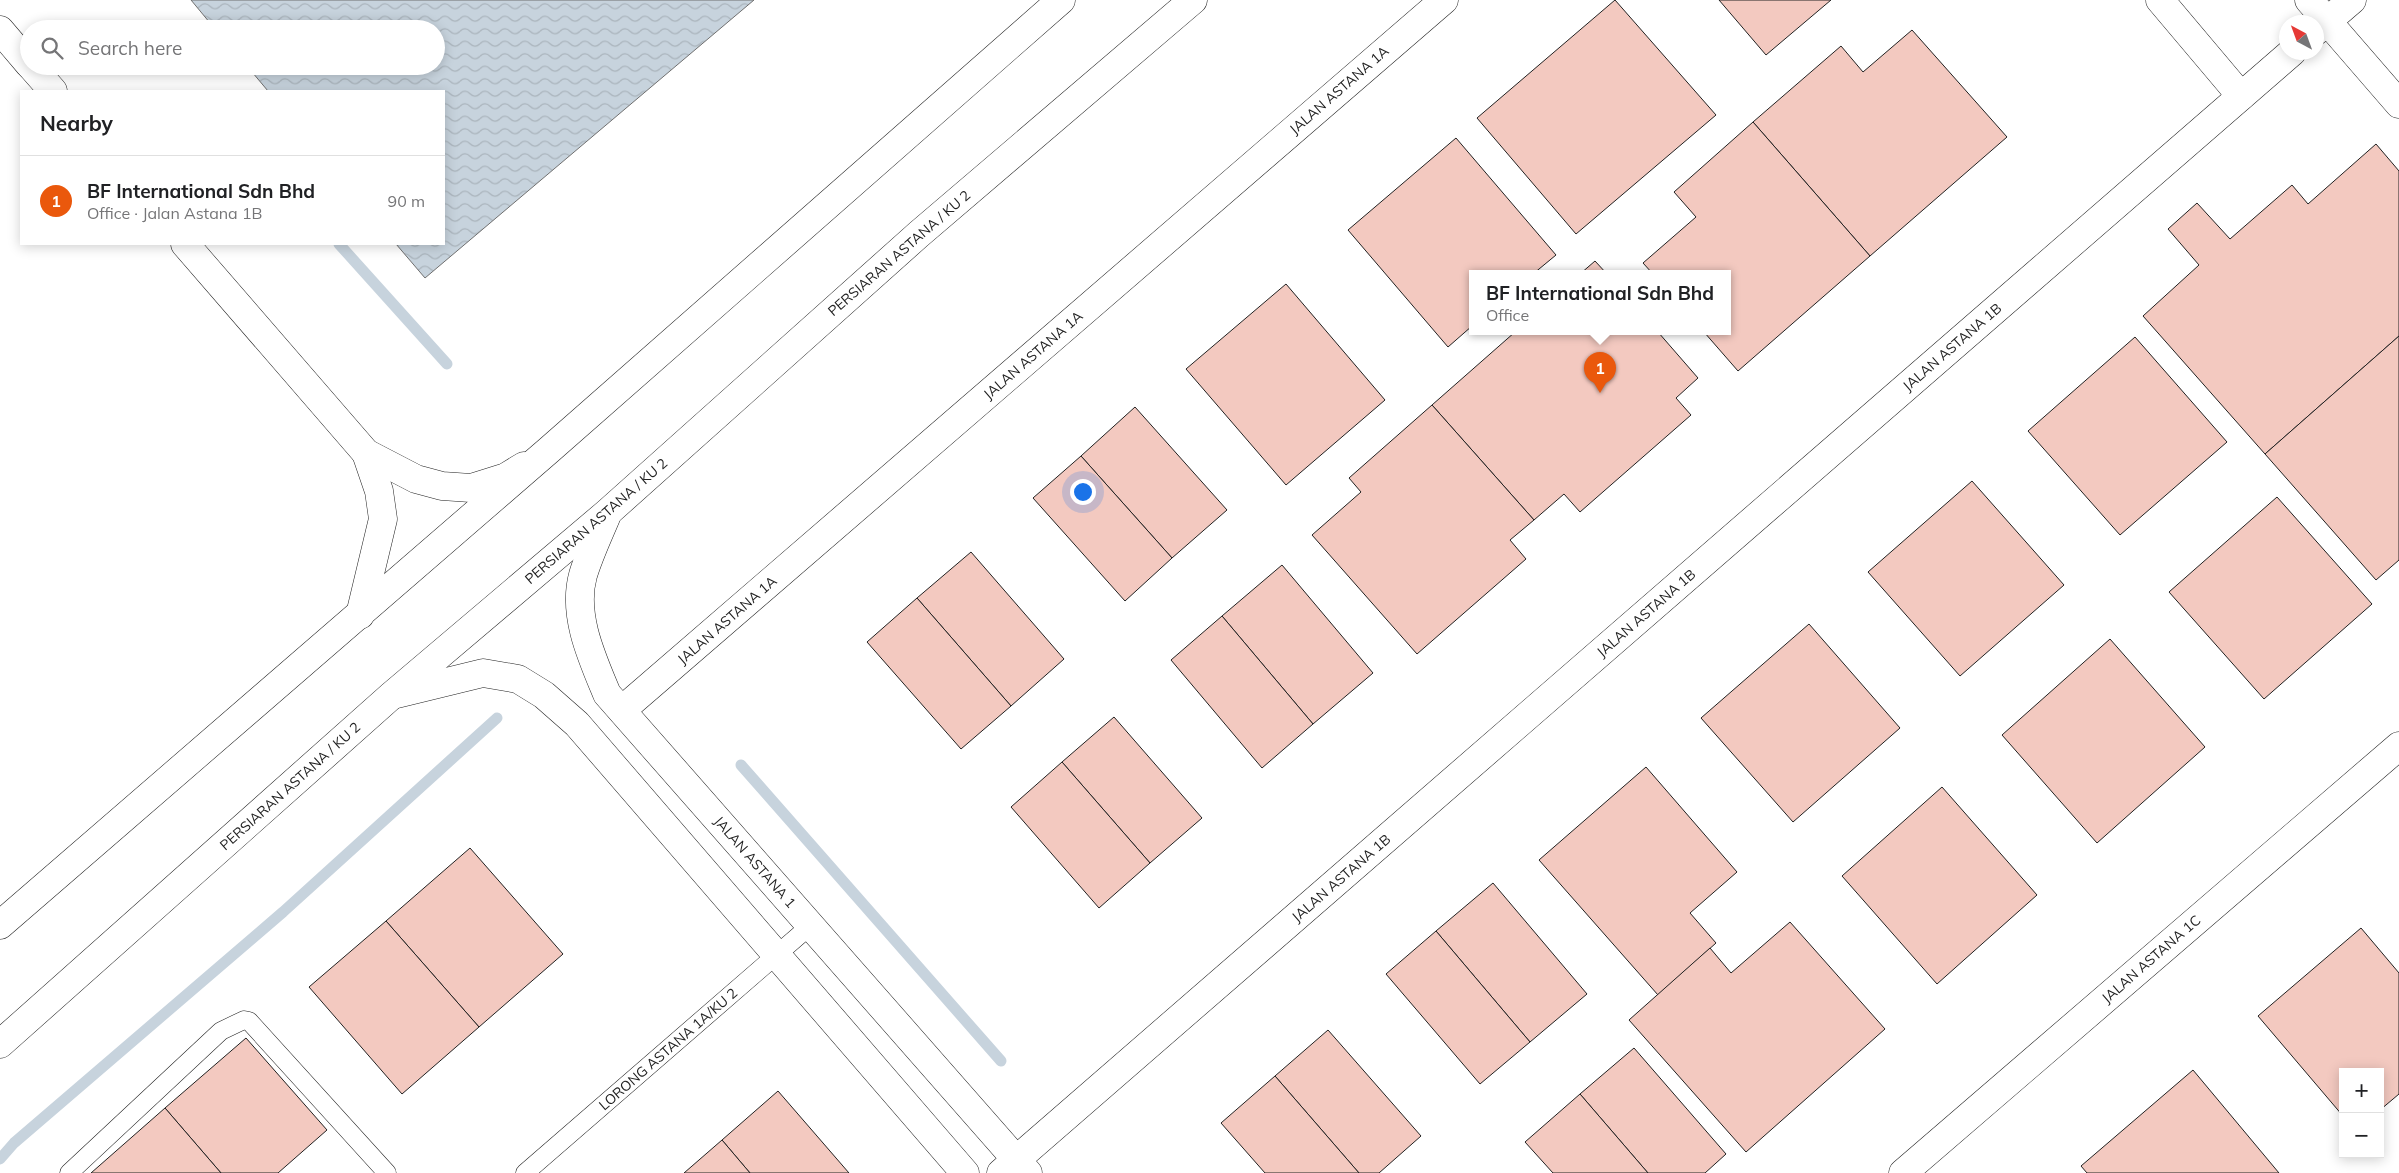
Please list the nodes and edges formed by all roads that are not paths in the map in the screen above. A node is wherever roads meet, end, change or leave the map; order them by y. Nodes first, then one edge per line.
1 (1061, 0) edge
2 (1193, 0) edge
3 (1444, 0) edge
4 (2160, 0) edge
5 (2309, 0) edge
6 (2352, 0) edge
7 (2316, 15) edge
8 (2324, 24) edge
9 (2324, 28) edge
10 (0, 30) edge
11 (20, 53) edge
12 (2283, 60) edge
13 (39, 75) edge
14 (52, 90) edge
15 (2242, 96) junction
16 (2399, 104) edge
17 (186, 245) edge
18 (549, 450) junction
19 (366, 452) junction
20 (607, 513) junction
21 (360, 615) junction
22 (391, 696) junction
23 (622, 710) junction
24 (2399, 746) edge
25 (0, 925) edge
26 (811, 925) junction
27 (777, 955) junction
28 (0, 1044) edge
29 (1015, 1168) edge
30 (69, 1173) edge
31 (387, 1173) edge
32 (525, 1173) edge
33 (965, 1173) edge
34 (1903, 1173) edge

1 - 18 street
2 - 20 street, PERSIARAN ASTANA / KU 2
3 - 23 street, JALAN ASTANA 1A
4 - 15 street
5 - 7 street
6 - 8 street
9 - 16 street
10 - 11 street
12 - 15 street, JALAN ASTANA 1B
13 - 14 street
15 - 29 street, JALAN ASTANA 1B
17 - 19 street
18 - 19 street
18 - 21 street
19 - 21 street
20 - 22 street, PERSIARAN ASTANA / KU 2
20 - 23 street, JALAN ASTANA 1
21 - 25 street
22 - 27 street
22 - 28 street, PERSIARAN ASTANA / KU 2
23 - 26 street, JALAN ASTANA 1
24 - 34 street, JALAN ASTANA 1C
26 - 27 lane, LORONG ASTANA 1A/KU 2
26 - 29 street, JALAN ASTANA 1
27 - 32 lane, LORONG ASTANA 1A/KU 2
27 - 33 street
30 - 31 lane

